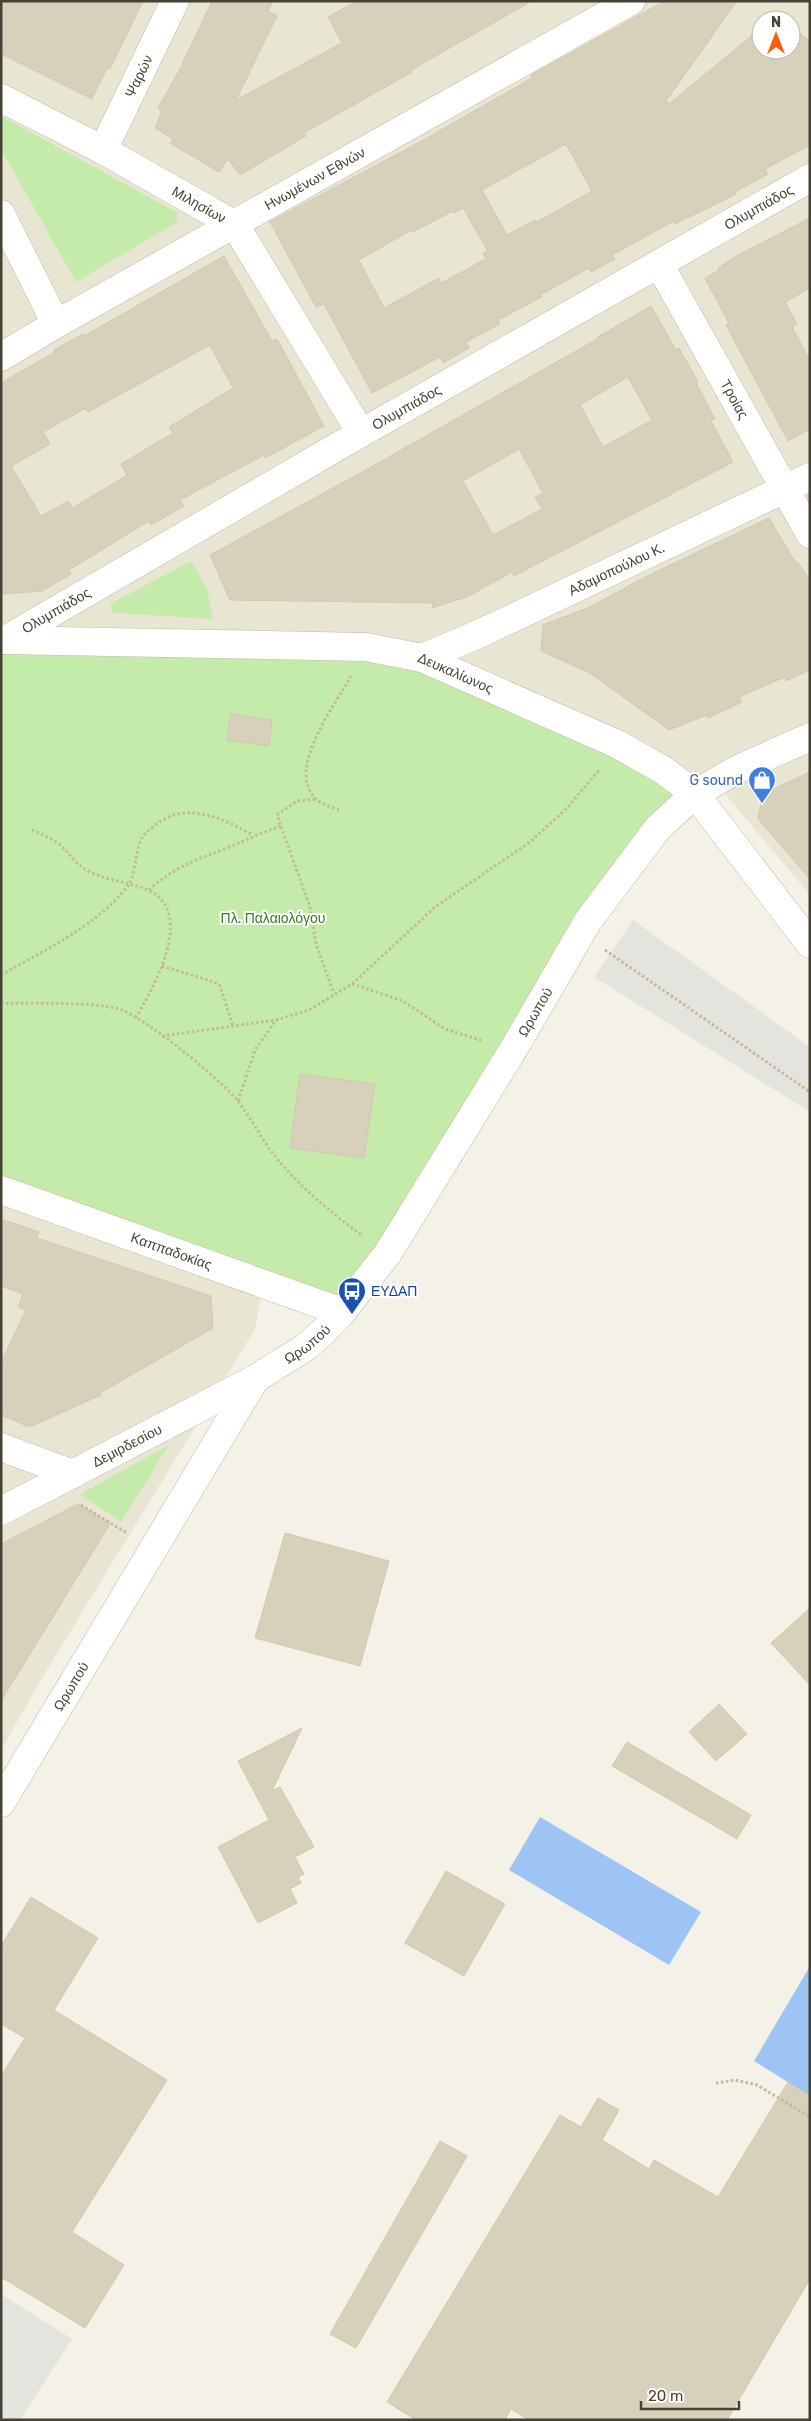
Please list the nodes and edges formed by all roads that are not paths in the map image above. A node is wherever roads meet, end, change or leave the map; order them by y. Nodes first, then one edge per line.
1 (174, 1) edge
2 (630, 1) edge
3 (603, 8) edge
4 (1, 98) edge
5 (103, 150) junction
6 (810, 178) edge
7 (1, 214) edge
8 (235, 225) junction
9 (659, 264) junction
10 (56, 324) junction
11 (1, 357) edge
12 (361, 433) junction
13 (810, 477) edge
14 (784, 490) junction
15 (810, 534) edge
16 (3, 640) edge
17 (422, 658) junction
18 (810, 737) edge
19 (694, 794) junction
20 (810, 944) edge
21 (1, 1190) edge
22 (342, 1312) junction
23 (255, 1379) junction
24 (1, 1447) edge
25 (62, 1480) junction
26 (1, 1511) edge
27 (1, 1803) edge

1 - 5 street, Ψαρών
2 - 3 street, Ηνωμένων Εθνών
3 - 8 street, Ηνωμένων Εθνών
4 - 5 street, Μιλησίων
5 - 8 street, Μιλησίων
6 - 9 street, Ολυμπιάδος
7 - 10 street
8 - 10 street, Ηνωμένων Εθνών
8 - 12 street, Μιλησίων
9 - 12 street, Ολυμπιάδος
9 - 14 street, Τροίας
10 - 11 street, Ηνωμένων Εθνών
12 - 16 street, Ολυμπιάδος
13 - 14 street, Αδαμοπούλου Κ.
14 - 15 street, Τροίας
14 - 17 street, Αδαμοπούλου Κ.
16 - 17 street, Δευκαλίωνος
17 - 19 street, Δευκαλίωνος
18 - 19 street, Ωρωπού
19 - 20 street, Δευκαλίωνος
19 - 22 street, Ωρωπού
21 - 22 street, Καππαδοκίας
22 - 23 street, Ωρωπού
23 - 25 street, Δεμιρδεσίου
23 - 27 street, Ωρωπού
24 - 25 street
25 - 26 street, Δεμιρδεσίου

